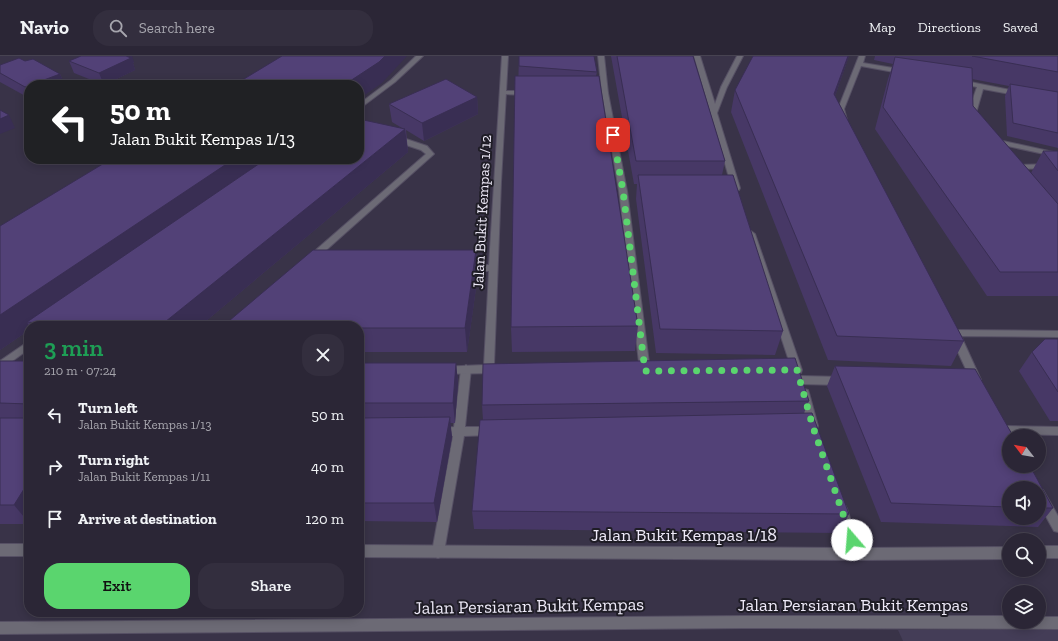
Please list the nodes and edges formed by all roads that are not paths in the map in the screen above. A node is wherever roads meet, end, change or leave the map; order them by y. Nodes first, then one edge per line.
1 (420, 56) edge
2 (505, 56) edge
3 (601, 56) edge
4 (697, 56) edge
5 (740, 56) edge
6 (861, 60) edge
7 (913, 74) edge
8 (951, 81) edge
9 (981, 86) junction
10 (502, 93) junction
11 (533, 93) edge
12 (595, 93) edge
13 (605, 93) junction
14 (1027, 95) edge
15 (364, 103) edge
16 (715, 112) junction
17 (847, 130) edge
18 (975, 130) edge
19 (388, 136) edge
20 (984, 138) edge
21 (1058, 155) edge
22 (1058, 166) edge
23 (1006, 167) edge
24 (740, 200) edge
25 (748, 222) edge
26 (320, 265) edge
27 (453, 268) edge
28 (492, 268) junction
29 (1058, 334) edge
30 (24, 348) edge
31 (0, 366) edge
32 (466, 369) junction
33 (489, 369) junction
34 (436, 370) edge
35 (505, 370) edge
36 (645, 371) edge
37 (795, 373) junction
38 (854, 381) edge
39 (962, 382) edge
40 (812, 429) edge
41 (507, 431) edge
42 (1046, 431) edge
43 (1058, 431) edge
44 (428, 432) edge
45 (459, 432) junction
46 (839, 502) edge
47 (1046, 506) edge
48 (1058, 527) edge
49 (24, 549) edge
50 (0, 550) edge
51 (364, 551) edge
52 (438, 552) junction
53 (1046, 552) edge
54 (1058, 552) edge
55 (1002, 553) edge
56 (856, 554) junction
57 (1058, 623) edge
58 (0, 628) edge

1 - 15 street
2 - 10 street, Jalan Bukit Kempas 1/12
3 - 13 street
4 - 16 street
5 - 16 street
6 - 7 street
6 - 17 street
8 - 9 street
9 - 14 street
9 - 18 street
10 - 11 street
10 - 28 street, Jalan Bukit Kempas 1/12
12 - 13 street
13 - 36 street
16 - 24 street
19 - 26 street
20 - 21 street
22 - 23 street
25 - 37 street
27 - 28 street
28 - 33 street, Jalan Bukit Kempas 1/12
29 - 39 street
30 - 31 street
32 - 33 street
32 - 34 street
32 - 45 street
33 - 35 street
37 - 38 street
37 - 40 street
41 - 45 street
42 - 43 street
44 - 45 street
45 - 52 street
46 - 56 street
47 - 48 street
49 - 50 street
51 - 52 street, Jalan Bukit Kempas 1/18
52 - 56 street, Jalan Bukit Kempas 1/18
53 - 54 street
55 - 56 street, Jalan Bukit Kempas 1/18
57 - 58 street, Jalan Persiaran Bukit Kempas

